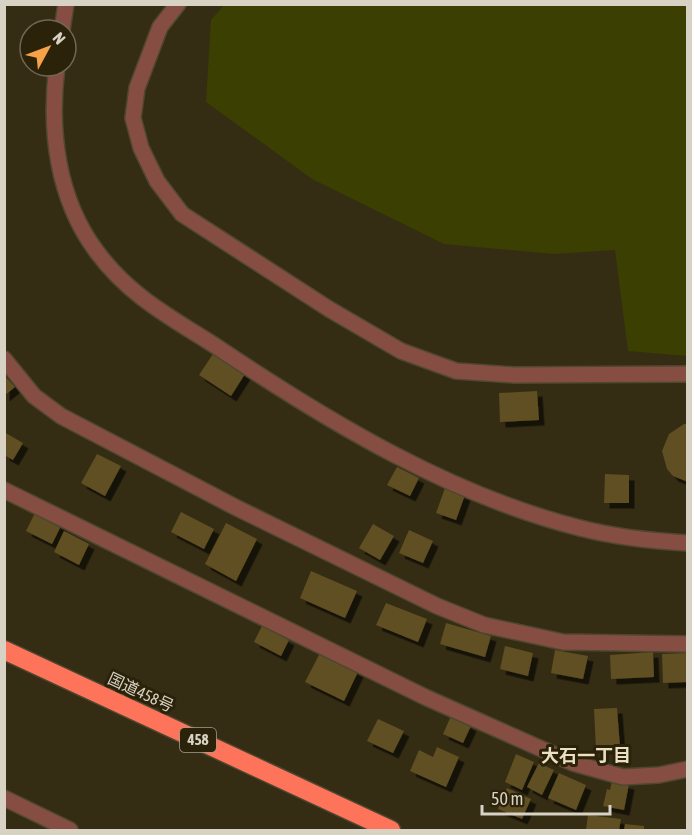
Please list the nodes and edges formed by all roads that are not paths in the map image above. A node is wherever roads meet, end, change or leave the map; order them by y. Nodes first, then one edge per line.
1 (178, 4) edge
2 (56, 78) edge
3 (4, 359) edge
4 (687, 374) edge
5 (4, 489) edge
6 (687, 543) edge
7 (687, 644) edge
8 (4, 650) edge
9 (687, 769) edge
10 (4, 798) edge
11 (70, 831) edge
12 (391, 831) edge

1 - 4 street
2 - 6 street
3 - 7 street
5 - 9 street
8 - 12 highway, 国道458号 / 458
10 - 11 street

